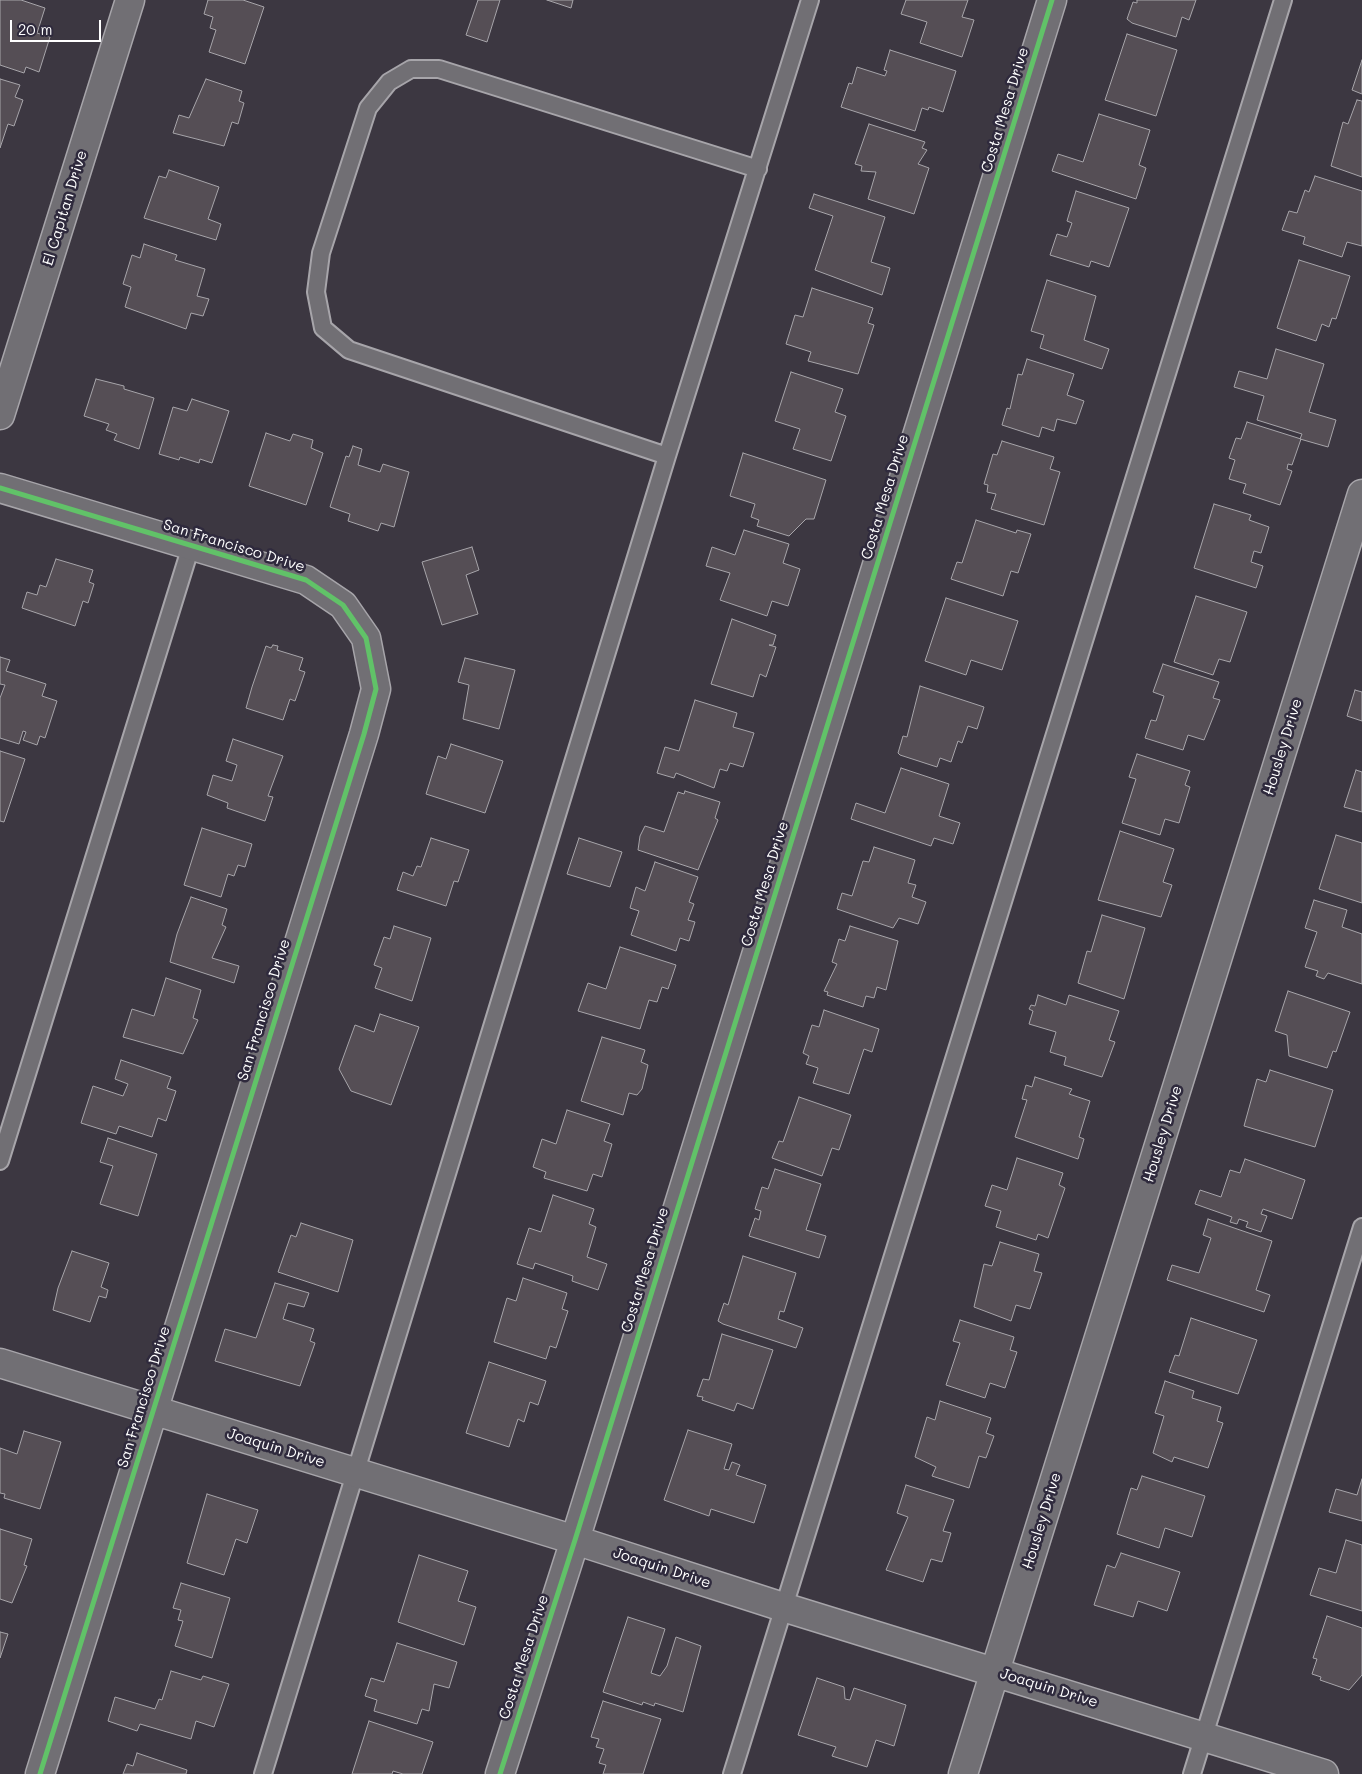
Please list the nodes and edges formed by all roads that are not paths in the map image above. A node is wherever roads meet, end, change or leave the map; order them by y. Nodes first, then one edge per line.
1 (130, 0) edge
2 (810, 0) edge
3 (1052, 0) edge
4 (1283, 0) edge
5 (758, 169) junction
6 (0, 415) edge
7 (667, 456) junction
8 (0, 488) edge
9 (1362, 494) edge
10 (191, 546) junction
11 (0, 1161) edge
12 (1362, 1227) edge
13 (0, 1363) edge
14 (153, 1409) junction
15 (355, 1472) junction
16 (575, 1540) junction
17 (783, 1607) junction
18 (995, 1672) junction
19 (1204, 1736) junction
20 (40, 1774) edge
21 (264, 1774) edge
22 (500, 1774) edge
23 (732, 1774) edge
24 (963, 1774) edge
25 (1192, 1774) edge
26 (1324, 1774) edge

1 - 6 street, El Capitan Drive
2 - 5 lane
3 - 16 street, Costa Mesa Drive
4 - 17 lane
5 - 7 lane
5 - 7 lane
7 - 15 lane
8 - 10 street, San Francisco Drive
9 - 18 street, Housley Drive
10 - 11 lane
10 - 14 street, San Francisco Drive
12 - 19 lane
13 - 14 street, Joaquin Drive
14 - 15 street, Joaquin Drive
14 - 20 street, San Francisco Drive
15 - 16 street, Joaquin Drive
15 - 21 lane
16 - 17 street, Joaquin Drive
16 - 22 street, Costa Mesa Drive
17 - 18 street, Joaquin Drive
17 - 23 lane
18 - 19 street, Joaquin Drive
18 - 24 street, Housley Drive
19 - 25 lane
19 - 26 street, Joaquin Drive

